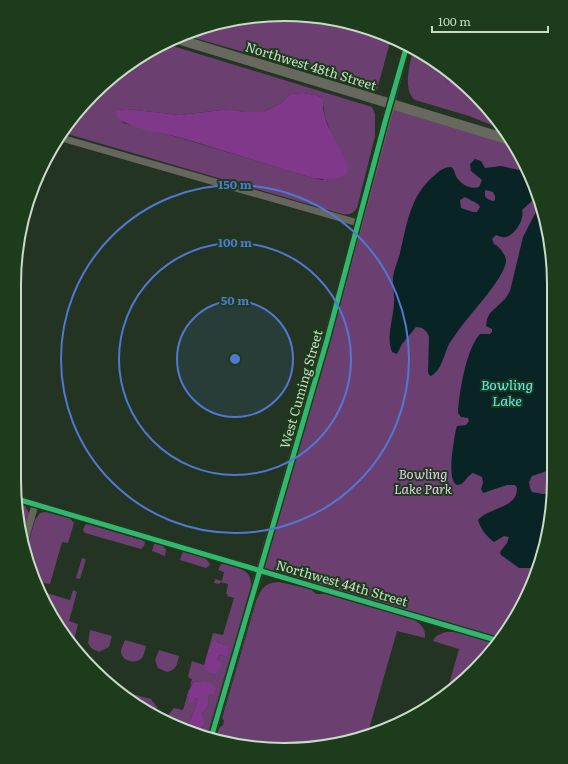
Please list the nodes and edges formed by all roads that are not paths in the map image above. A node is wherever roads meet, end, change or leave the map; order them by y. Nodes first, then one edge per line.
1 (183, 41) edge
2 (405, 51) edge
3 (391, 104) junction
4 (503, 138) edge
5 (64, 139) edge
6 (358, 224) junction
7 (22, 501) edge
8 (35, 505) junction
9 (27, 534) edge
10 (259, 571) junction
11 (493, 639) edge
12 (212, 733) edge

1 - 3 main road, Northwest 48th Street
2 - 3 street, West Cuming Street
3 - 4 main road, Northwest 48th Street
3 - 6 street, West Cuming Street
5 - 6 street
6 - 10 street, West Cuming Street
7 - 8 street, Northwest 44th Street
8 - 9 street
8 - 10 street, Northwest 44th Street
10 - 11 street, Northwest 44th Street
10 - 12 street, West Cuming Street

